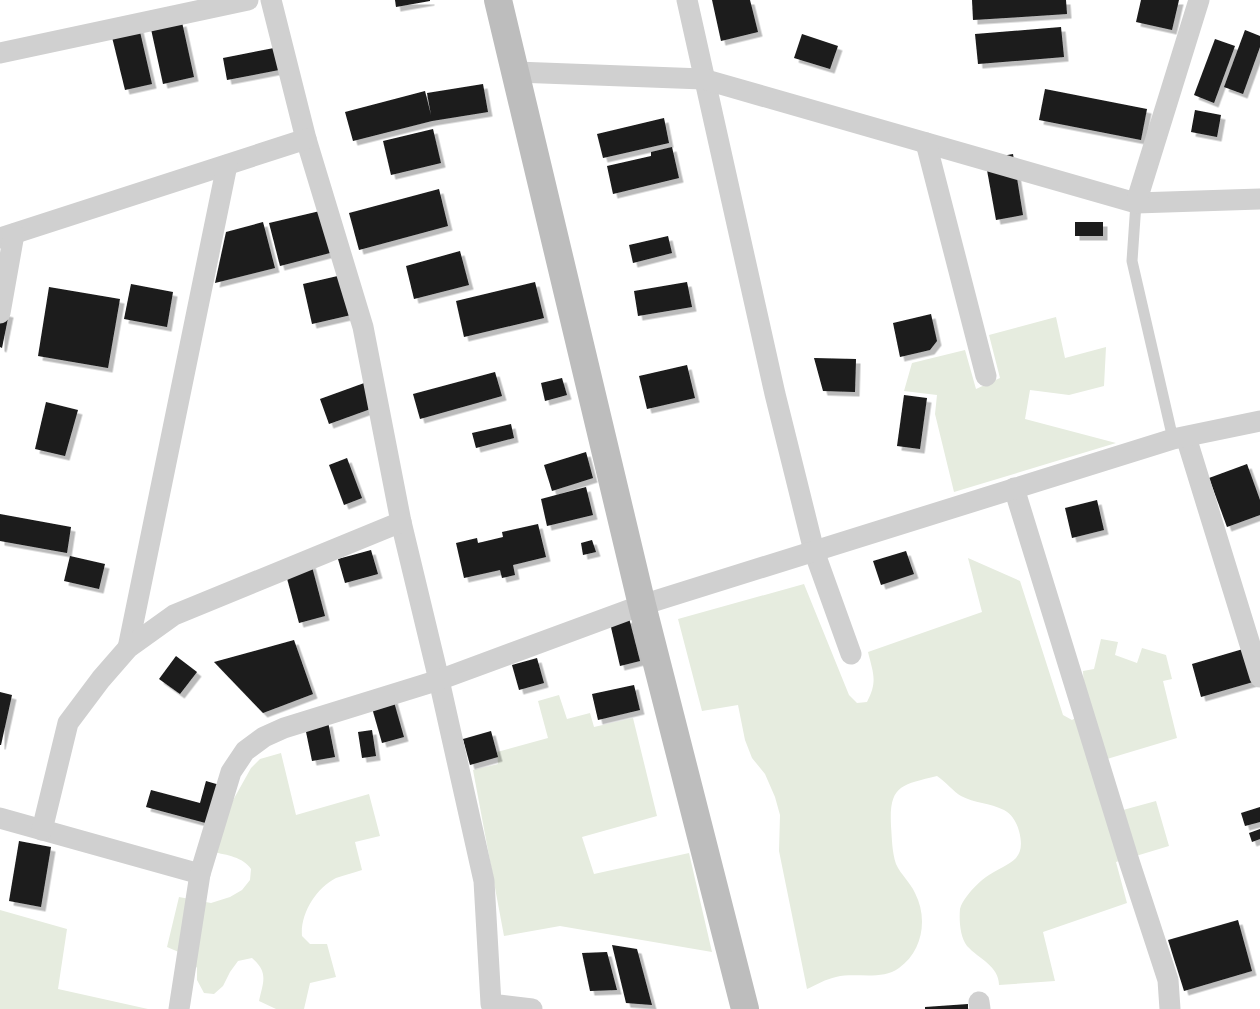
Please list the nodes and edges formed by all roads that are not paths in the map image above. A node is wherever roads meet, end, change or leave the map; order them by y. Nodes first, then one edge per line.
1 (248, 0) edge
2 (272, 0) edge
3 (498, 0) edge
4 (687, 0) edge
5 (1200, 0) edge
6 (0, 53) edge
7 (516, 72) junction
8 (703, 79) junction
9 (306, 138) junction
10 (926, 143) junction
11 (227, 165) junction
12 (1260, 200) edge
13 (1136, 203) junction
14 (7, 236) edge
15 (0, 313) edge
16 (986, 376) dead end
17 (1260, 422) edge
18 (1180, 438) junction
19 (1014, 488) junction
20 (401, 522) junction
21 (814, 551) junction
22 (642, 605) junction
23 (128, 648) junction
24 (851, 654) dead end
25 (1260, 677) edge
26 (439, 680) junction
27 (0, 818) edge
28 (42, 830) junction
29 (200, 874) junction
30 (179, 1009) edge
31 (532, 1009) edge
32 (745, 1009) edge
33 (1170, 1009) edge

1 - 6 street
2 - 9 street
3 - 7 street
4 - 8 street
5 - 13 street
7 - 8 street
7 - 22 street
8 - 10 street
8 - 21 street
9 - 11 street
9 - 20 street
10 - 13 street
10 - 16 street
11 - 14 street
11 - 23 street
12 - 13 street
13 - 18 lane
14 - 15 street
17 - 18 street
18 - 19 street
18 - 25 street
19 - 21 street
19 - 33 street
20 - 23 street
20 - 26 street
21 - 22 street
21 - 24 street
22 - 26 street
22 - 32 street
23 - 28 street
26 - 29 street
26 - 31 street
27 - 28 street
28 - 29 street
29 - 30 street

